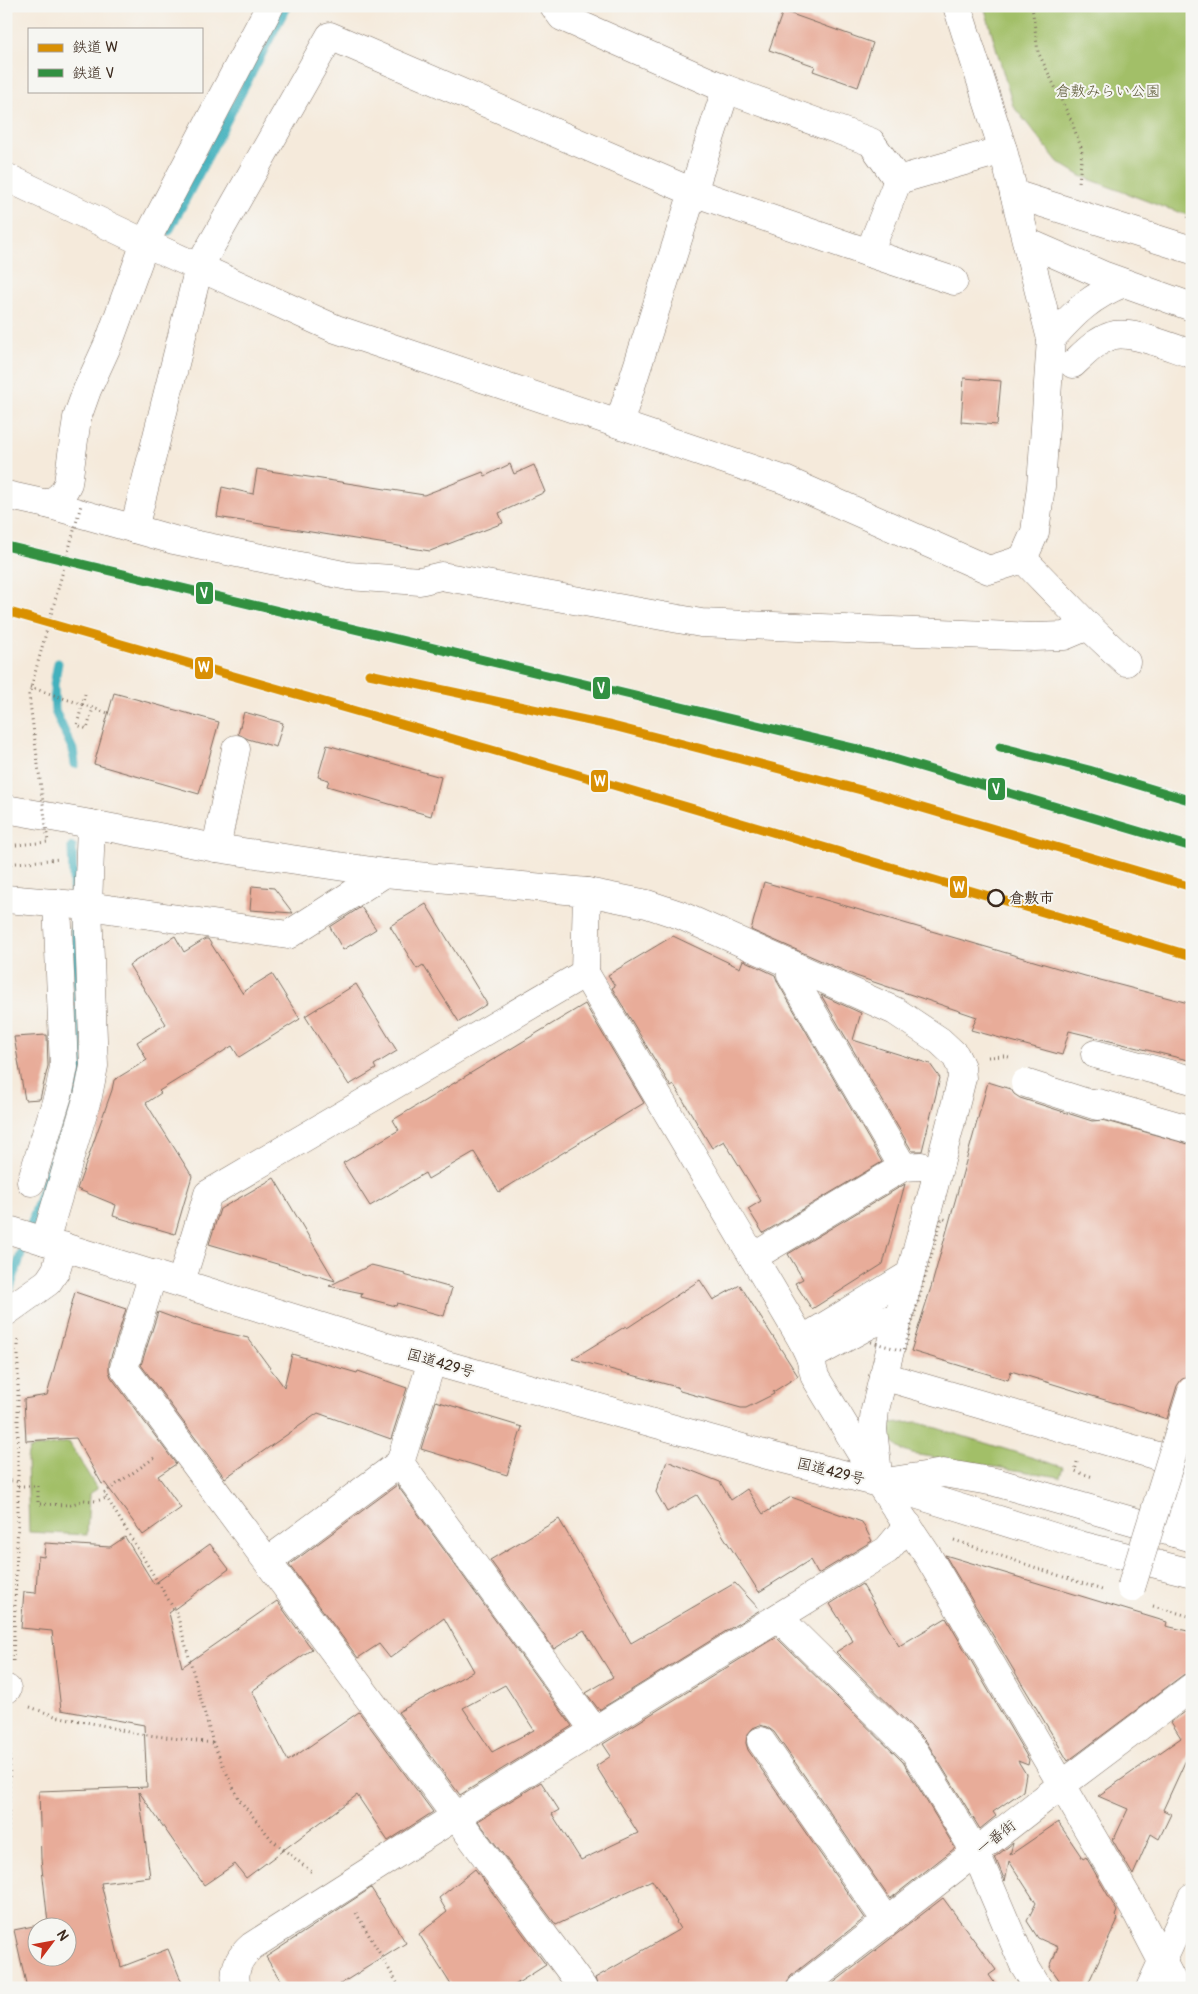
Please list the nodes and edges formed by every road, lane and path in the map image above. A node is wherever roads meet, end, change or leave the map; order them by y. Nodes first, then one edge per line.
1 (270, 6) edge
2 (554, 6) edge
3 (957, 6) edge
4 (1032, 6) edge
5 (726, 89) junction
6 (1003, 150) junction
7 (6, 177) edge
8 (898, 180) junction
9 (1078, 188) dead end
10 (693, 192) junction
11 (1014, 194) junction
12 (1027, 242) junction
13 (145, 243) junction
14 (1192, 250) edge
15 (868, 253) junction
16 (200, 267) junction
17 (954, 281) dead end
18 (1124, 283) junction
19 (1192, 307) edge
20 (1051, 339) junction
21 (1192, 354) edge
22 (1074, 364) dead end
23 (619, 424) junction
24 (6, 495) edge
25 (47, 504) junction
26 (81, 505) dead end
27 (134, 529) junction
28 (1023, 560) junction
29 (1088, 626) junction
30 (1126, 662) dead end
31 (30, 686) junction
32 (85, 694) dead end
33 (92, 708) junction
34 (111, 714) dead end
35 (236, 749) dead end
36 (6, 809) edge
37 (91, 824) junction
38 (6, 846) edge
39 (216, 848) junction
40 (65, 859) dead end
41 (6, 864) edge
42 (385, 873) junction
43 (587, 892) junction
44 (6, 899) edge
45 (73, 905) junction
46 (791, 964) junction
47 (585, 973) junction
48 (1095, 1054) dead end
49 (1192, 1080) edge
50 (1024, 1083) dead end
51 (1192, 1130) edge
52 (903, 1167) junction
53 (940, 1168) junction
54 (31, 1182) dead end
55 (947, 1220) dead end
56 (33, 1237) edge
57 (753, 1257) junction
58 (153, 1274) junction
59 (909, 1275) junction
60 (181, 1282) junction
61 (16, 1306) edge
62 (899, 1317) junction
63 (872, 1342) dead end
64 (806, 1349) junction
65 (432, 1361) junction
66 (883, 1376) junction
67 (1192, 1390) edge
68 (178, 1441) junction
69 (400, 1463) junction
70 (1192, 1466) edge
71 (1192, 1470) edge
72 (6, 1480) edge
73 (16, 1483) junction
74 (879, 1483) junction
75 (106, 1498) junction
76 (908, 1525) junction
77 (1183, 1536) edge
78 (951, 1539) dead end
79 (268, 1561) junction
80 (1192, 1573) edge
81 (1128, 1595) junction
82 (1192, 1617) edge
83 (779, 1618) junction
84 (1192, 1687) edge
85 (9, 1689) edge
86 (29, 1707) dead end
87 (594, 1730) junction
88 (761, 1741) dead end
89 (213, 1743) junction
90 (1063, 1784) junction
91 (456, 1816) junction
92 (976, 1853) junction
93 (339, 1891) junction
94 (1192, 1897) edge
95 (6, 1917) edge
96 (887, 1922) junction
97 (1162, 1962) junction
98 (238, 1988) edge
99 (400, 1988) edge
100 (583, 1988) edge
101 (801, 1988) edge
102 (1038, 1988) edge
103 (1150, 1988) edge
104 (1176, 1988) edge

1 - 13 main road
2 - 5 main road
3 - 6 main road
4 - 9 path
5 - 8 main road
5 - 10 main road
6 - 8 main road
6 - 11 main road
7 - 13 main road
8 - 15 main road
10 - 15 main road
10 - 16 main road
10 - 23 main road
11 - 12 main road
11 - 14 main road
12 - 18 main road
12 - 20 main road
13 - 16 main road
13 - 25 main road
15 - 17 main road
16 - 23 main road
16 - 27 main road
18 - 19 main road
18 - 20 main road
20 - 28 main road
21 - 22 main road
23 - 28 main road
24 - 25 main road
25 - 27 main road
26 - 31 path, bridge
27 - 29 main road
28 - 29 main road
29 - 30 main road
31 - 33 path
31 - 38 path, bridge
32 - 33 path
33 - 34 path
35 - 39 main road
36 - 37 main road
37 - 39 main road
37 - 45 main road
39 - 42 main road
40 - 41 path
42 - 43 main road
42 - 45 main road
43 - 46 main road
43 - 47 main road
44 - 45 main road
45 - 54 main road
45 - 56 main road
46 - 52 main road
46 - 53 main road
47 - 57 main road
47 - 60 main road
48 - 49 main road
50 - 51 main road, bridge
52 - 53 main road
52 - 57 main road
53 - 59 main road
55 - 63 path, bridge
56 - 58 main road, 国道429号
56 - 61 main road
57 - 64 main road
58 - 60 main road, 国道429号
58 - 68 main road
59 - 62 main road
59 - 64 main road
60 - 65 main road, 国道429号
61 - 73 path
62 - 64 main road
62 - 66 main road
64 - 74 main road
65 - 69 main road
65 - 74 main road, 国道429号
66 - 70 main road
66 - 74 main road
67 - 81 main road, bridge
68 - 75 path
68 - 79 main road
69 - 79 main road
69 - 87 main road
71 - 77 main road
72 - 73 path
73 - 75 path
73 - 85 path
74 - 76 main road
74 - 77 main road, 国道429号
74 - 80 main road, 国道429号
75 - 89 path
76 - 83 main road
76 - 90 main road
78 - 81 path
79 - 91 main road
81 - 82 path
83 - 87 main road
83 - 92 main road
84 - 90 main road, 一番街
85 - 95 path
86 - 89 path
87 - 91 main road
88 - 96 main road
89 - 93 path
90 - 92 main road, 一番街
90 - 97 main road
91 - 93 main road
91 - 100 main road
92 - 96 main road, 一番街
92 - 102 main road
93 - 98 main road
93 - 99 path
94 - 97 main road
96 - 101 main road, 一番街
97 - 103 main road
97 - 104 main road

